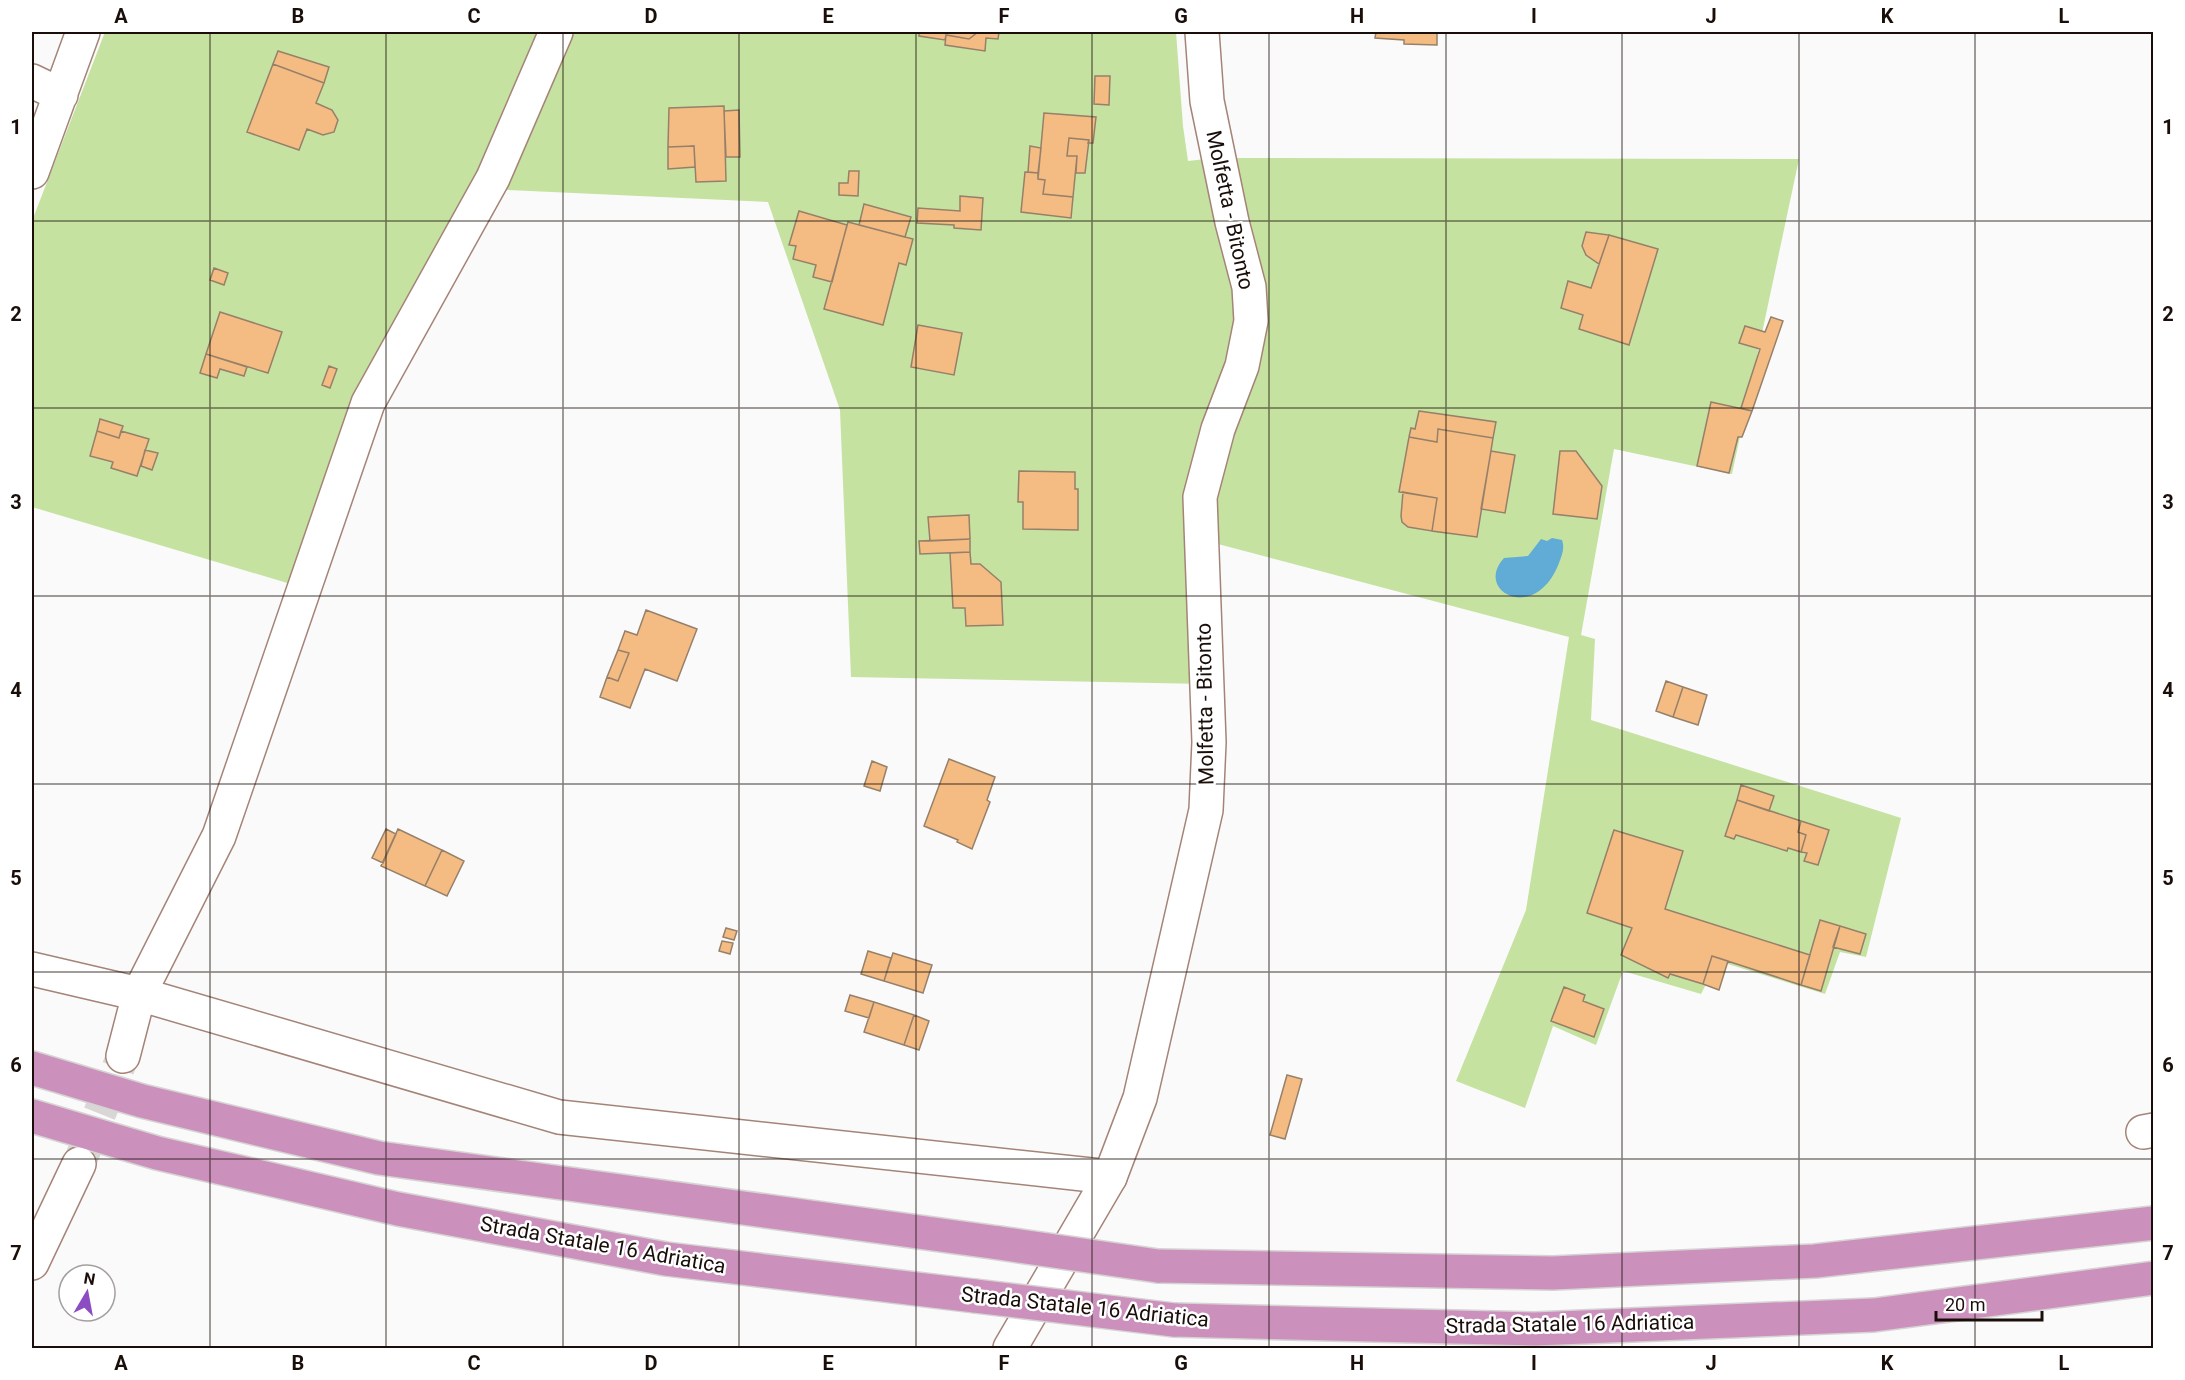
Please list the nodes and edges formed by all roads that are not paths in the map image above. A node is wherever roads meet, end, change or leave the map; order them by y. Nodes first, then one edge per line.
1 (83, 32) edge
2 (556, 32) edge
3 (1202, 32) edge
4 (32, 81) edge
5 (61, 95) junction
6 (32, 172) edge
7 (32, 969) edge
8 (139, 994) junction
9 (123, 1056) tunnel mouth
10 (32, 1068) edge
11 (32, 1116) edge
12 (79, 1164) tunnel mouth
13 (1110, 1177) junction
14 (2154, 1224) edge
15 (32, 1263) edge
16 (2154, 1278) edge
17 (1012, 1346) edge

1 - 5 street
2 - 8 street
3 - 13 street, Molfetta - Bitonto
4 - 5 street
5 - 6 street
7 - 8 street
8 - 9 street
8 - 13 street
10 - 14 highway, bridge
11 - 16 highway, Strada Statale 16 Adriatica, bridge
12 - 15 street
13 - 17 street, Molfetta - Bitonto

